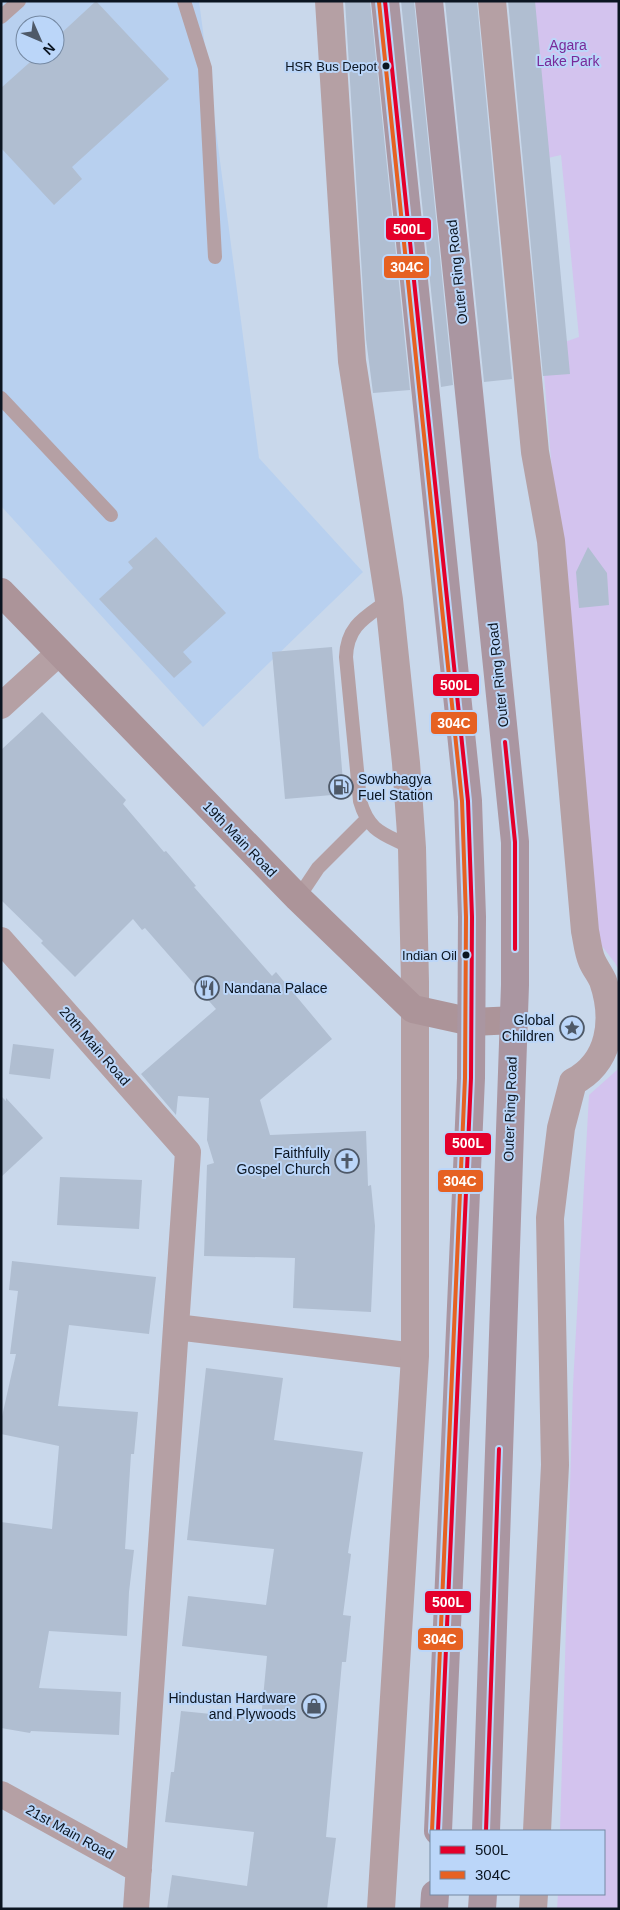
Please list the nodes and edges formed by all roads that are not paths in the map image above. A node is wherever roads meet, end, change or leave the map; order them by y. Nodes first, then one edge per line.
1 (19, 1) edge
2 (184, 1) edge
3 (329, 1) edge
4 (385, 1) edge
5 (429, 1) edge
6 (492, 1) edge
7 (1, 17) edge
8 (215, 257) dead end
9 (1, 398) edge
10 (111, 515) dead end
11 (1, 592) edge
12 (389, 600) junction
13 (59, 653) junction
14 (1, 706) edge
15 (367, 819) junction
16 (412, 848) junction
17 (298, 898) junction
18 (1, 940) edge
19 (414, 1009) junction
20 (513, 1020) junction
21 (472, 1022) junction
22 (176, 1327) junction
23 (415, 1356) junction
24 (1, 1794) edge
25 (438, 1830) edge
26 (486, 1830) edge
27 (537, 1830) edge
28 (139, 1870) junction
29 (435, 1895) edge
30 (483, 1895) edge
31 (534, 1895) edge
32 (136, 1909) edge
33 (381, 1909) edge
34 (434, 1909) edge
35 (482, 1909) edge
36 (533, 1909) edge

1 - 7 lane
2 - 8 lane
3 - 12 street
4 - 21 highway
5 - 20 highway, Outer Ring Road
6 - 27 street
9 - 10 lane
11 - 13 main road, 19th Main Road
12 - 15 lane
12 - 16 street
13 - 14 street
13 - 17 main road, 19th Main Road
15 - 16 lane
15 - 17 lane
16 - 19 street
17 - 19 main road, 19th Main Road
18 - 22 street, 20th Main Road
19 - 21 main road
19 - 23 street
20 - 21 main road
20 - 26 highway, Outer Ring Road
21 - 25 highway
22 - 23 street
22 - 28 street
23 - 33 street
24 - 28 street, 21st Main Road
28 - 32 street
29 - 34 highway
30 - 35 highway
31 - 36 street

